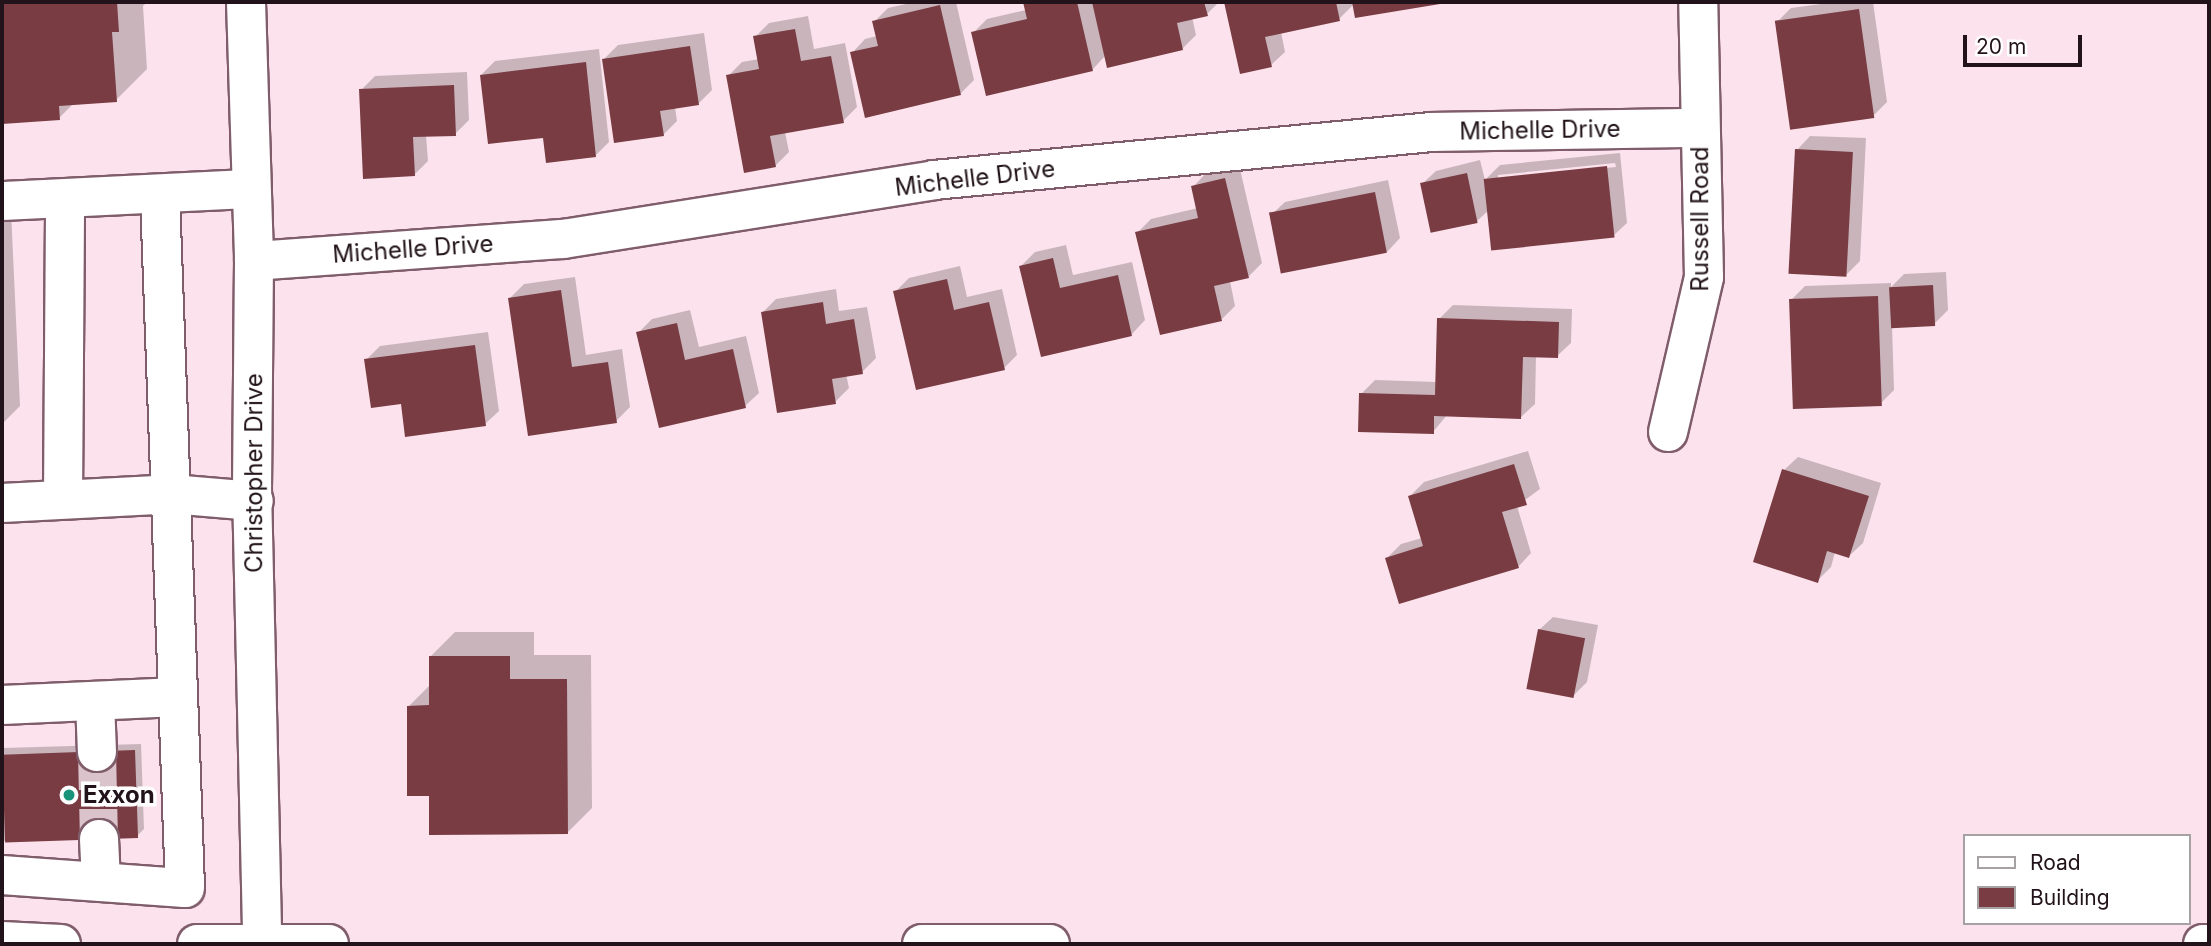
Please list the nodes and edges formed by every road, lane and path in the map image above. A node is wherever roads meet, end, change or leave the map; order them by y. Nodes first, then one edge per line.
1 (246, 2) edge
2 (1698, 2) edge
3 (1699, 128) junction
4 (249, 189) junction
5 (160, 197) junction
6 (65, 200) junction
7 (2, 201) edge
8 (254, 261) junction
9 (1668, 432) dead end
10 (171, 494) junction
11 (63, 499) junction
12 (254, 501) junction
13 (2, 503) edge
14 (178, 697) junction
15 (95, 701) junction
16 (2, 705) edge
17 (96, 752) tunnel mouth
18 (99, 839) tunnel mouth
19 (2, 875) edge
20 (101, 882) junction
21 (2, 941) edge
22 (262, 943) edge
23 (61, 944) edge
24 (197, 944) edge
25 (329, 944) edge
26 (922, 944) edge
27 (1050, 944) edge
28 (2203, 944) edge
29 (2209, 944) edge

1 - 4 street, Christopher Drive
2 - 3 street, Russell Road
3 - 8 street, Michelle Drive
3 - 9 street, Russell Road
4 - 5 street
4 - 8 street, Christopher Drive
5 - 6 street
5 - 10 street
6 - 7 street
6 - 11 street
8 - 12 street, Christopher Drive
10 - 11 street
10 - 12 street
10 - 14 street
11 - 13 street
12 - 22 street, Christopher Drive
14 - 15 street
14 - 20 street
15 - 16 street
15 - 17 street
18 - 20 street
19 - 20 street
21 - 23 street
22 - 24 street
22 - 25 street
26 - 27 street
28 - 29 street

